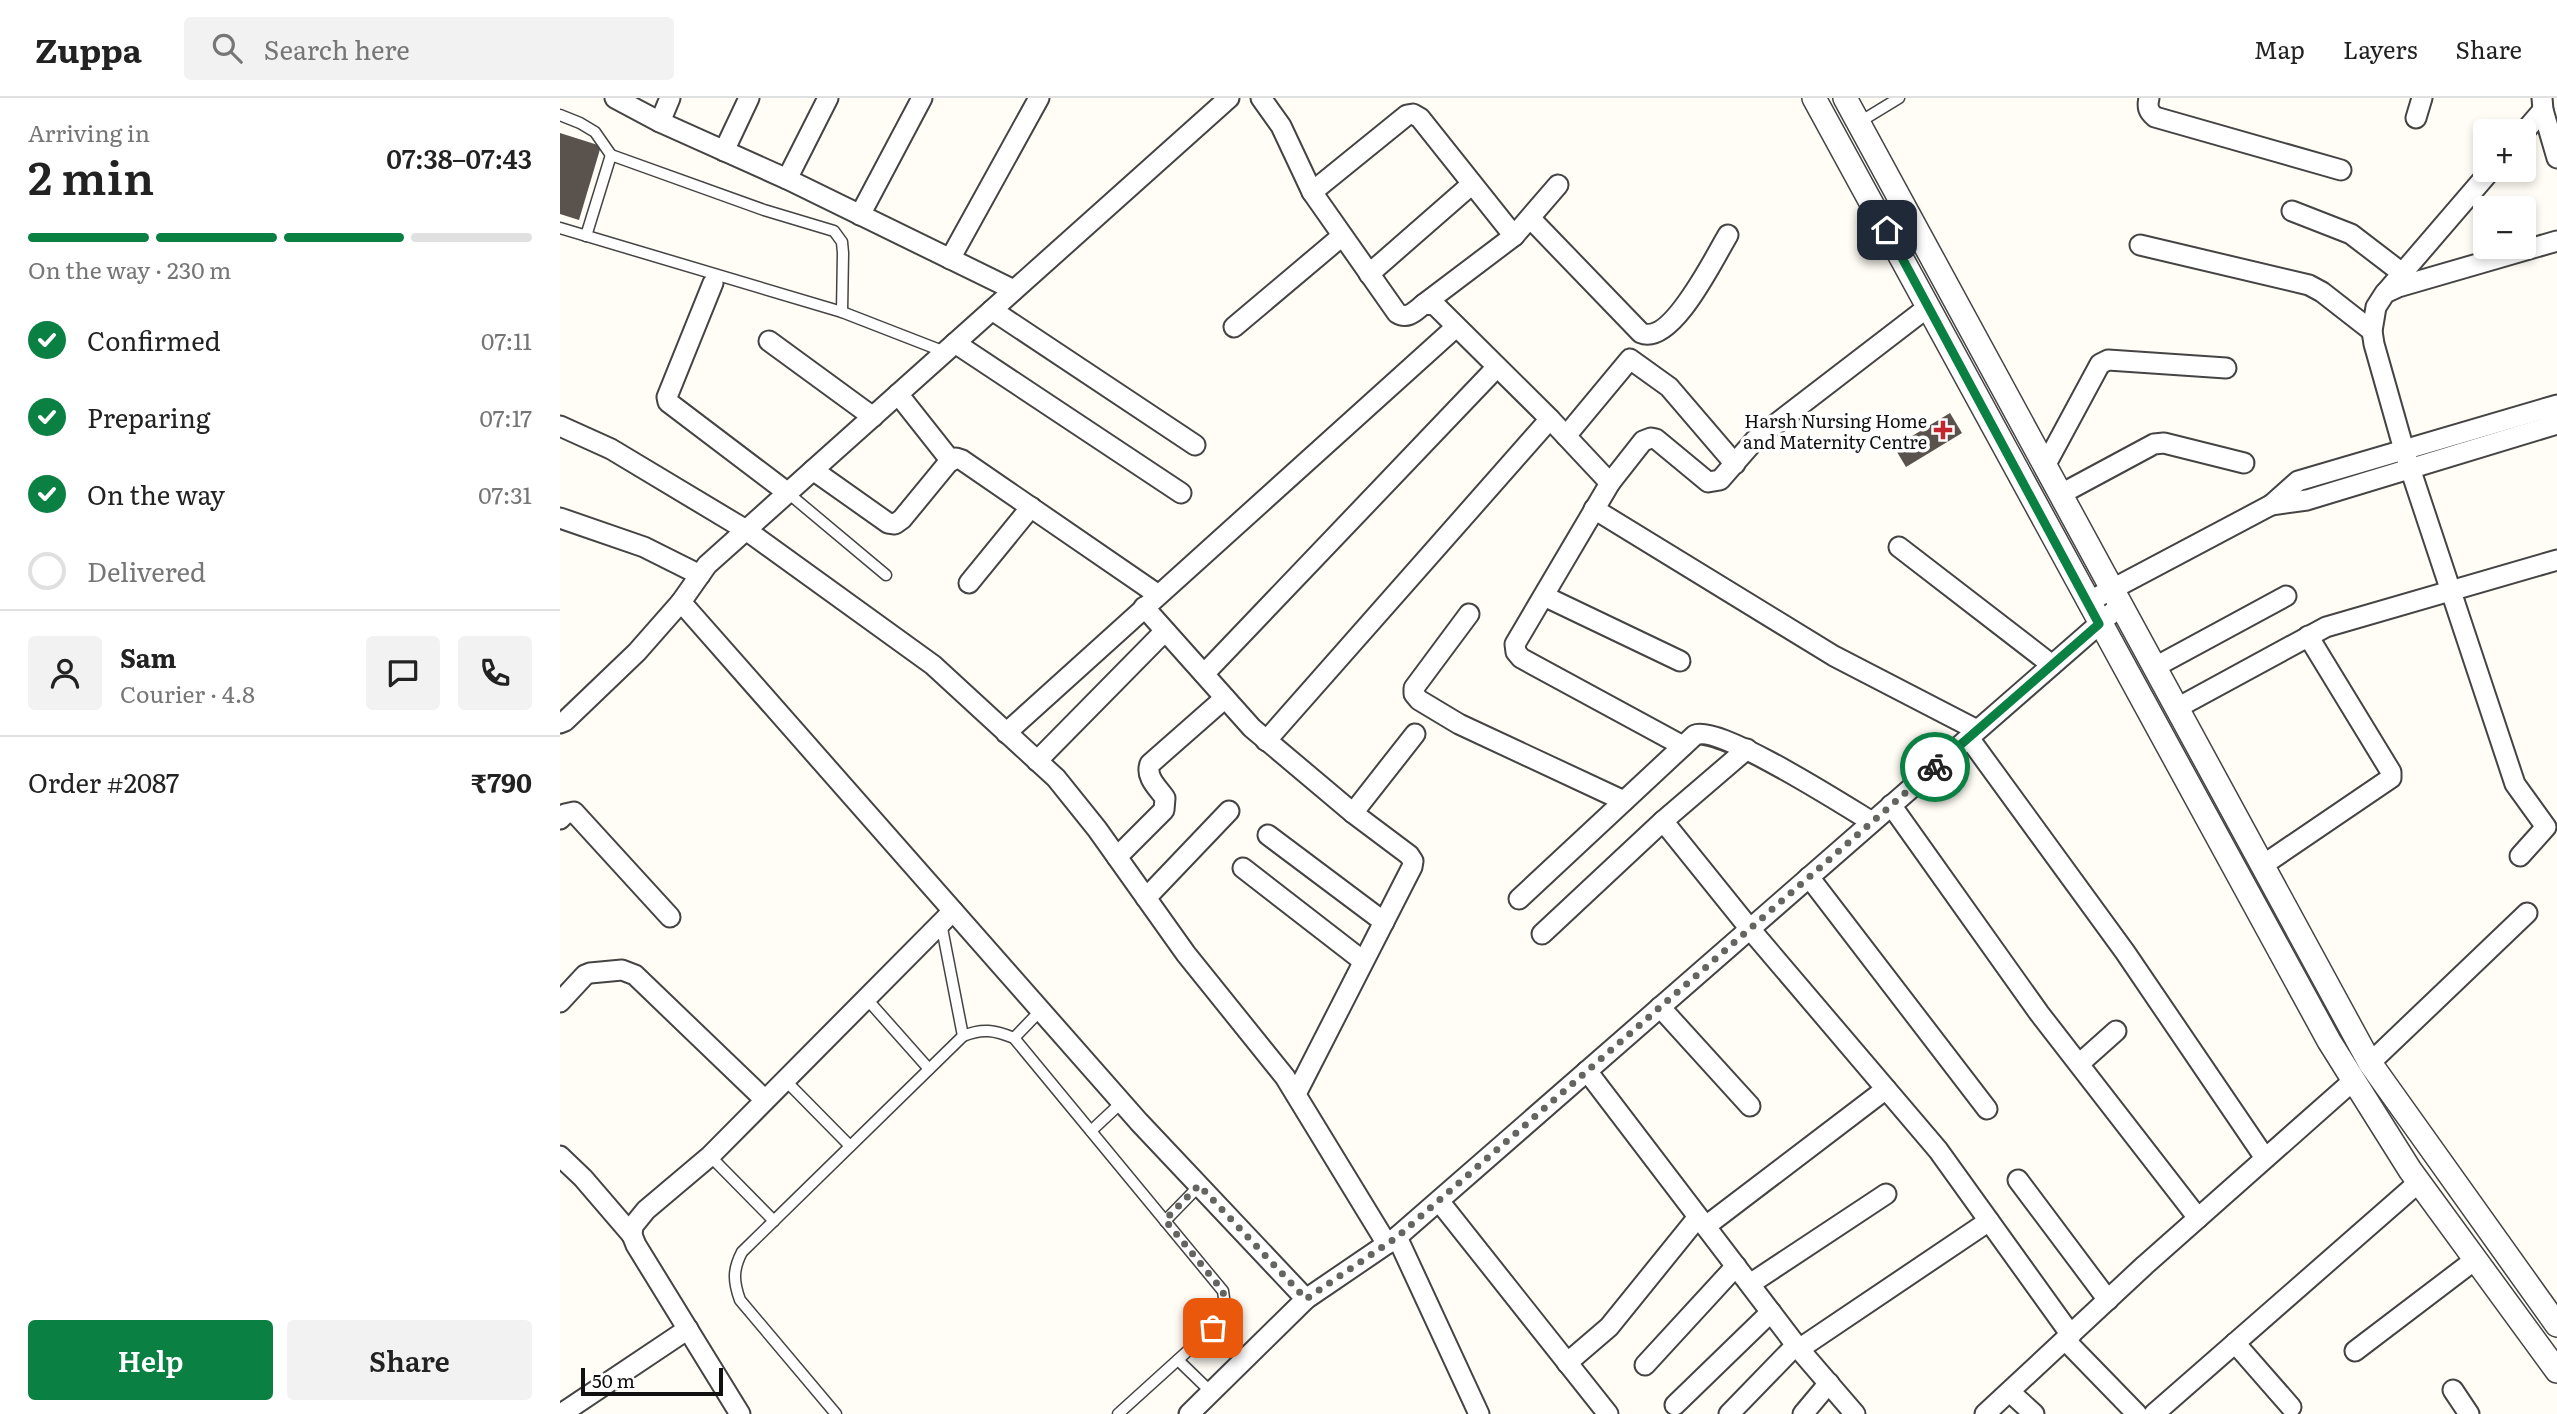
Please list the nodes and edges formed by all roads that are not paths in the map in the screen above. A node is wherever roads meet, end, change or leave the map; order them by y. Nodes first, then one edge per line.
1 (615, 98) edge
2 (670, 98) edge
3 (749, 98) edge
4 (828, 98) edge
5 (922, 98) edge
6 (1039, 98) edge
7 (1229, 98) edge
8 (1261, 98) edge
9 (1814, 98) edge
10 (1845, 98) edge
11 (1899, 98) edge
12 (2150, 98) edge
13 (2422, 98) edge
14 (2542, 104) edge
15 (560, 115) edge
16 (2416, 118) dead end
17 (2532, 119) edge
18 (660, 122) junction
19 (1858, 123) junction
20 (724, 151) junction
21 (611, 155) junction
22 (2557, 158) edge
23 (2341, 170) dead end
24 (787, 179) junction
25 (2481, 182) edge
26 (1472, 184) junction
27 (1558, 185) dead end
28 (1312, 192) junction
29 (2292, 211) dead end
30 (860, 215) junction
31 (1531, 219) junction
32 (560, 228) edge
33 (1728, 235) dead end
34 (586, 236) junction
35 (1342, 236) junction
36 (1514, 236) junction
37 (2557, 241) edge
38 (2140, 245) dead end
39 (950, 259) junction
40 (2402, 273) junction
41 (1369, 274) junction
42 (713, 283) dead end
43 (1014, 290) junction
44 (2385, 293) junction
45 (1424, 304) junction
46 (1928, 307) junction
47 (992, 310) junction
48 (842, 312) junction
49 (1234, 327) dead end
50 (1456, 327) junction
51 (1969, 327) junction
52 (2372, 331) junction
53 (1947, 340) junction
54 (769, 341) dead end
55 (950, 348) junction
56 (1497, 367) junction
57 (2226, 368) dead end
58 (898, 394) junction
59 (2557, 405) edge
60 (873, 417) junction
61 (1550, 419) junction
62 (2557, 424) edge
63 (560, 426) edge
64 (1566, 436) junction
65 (1195, 445) dead end
66 (2407, 459) junction
67 (951, 461) junction
68 (2244, 463) dead end
69 (1735, 464) junction
70 (2045, 466) junction
71 (813, 470) junction
72 (1610, 483) junction
73 (788, 493) junction
74 (1181, 494) dead end
75 (2061, 494) junction
76 (1031, 507) junction
77 (1594, 509) junction
78 (562, 522) edge
79 (746, 530) junction
80 (1899, 547) dead end
81 (2557, 560) edge
82 (700, 575) junction
83 (886, 575) dead end
84 (969, 583) dead end
85 (2451, 592) junction
86 (1544, 596) junction
87 (2287, 596) dead end
88 (2116, 597) junction
89 (1150, 601) junction
90 (681, 602) junction
91 (2088, 602) junction
92 (1469, 614) dead end
93 (2099, 624) junction
94 (1165, 631) junction
95 (2308, 636) junction
96 (1680, 661) dead end
97 (2052, 665) junction
98 (2155, 667) junction
99 (1204, 674) junction
100 (1225, 698) junction
101 (2177, 708) junction
102 (560, 723) edge
103 (1006, 733) junction
104 (1415, 734) dead end
105 (1973, 734) junction
106 (1266, 741) junction
107 (1683, 746) junction
108 (1746, 749) junction
109 (1037, 761) junction
110 (1624, 801) junction
111 (1891, 805) junction
112 (1229, 811) dead end
113 (1353, 813) junction
114 (560, 819) edge
115 (1663, 821) junction
116 (1872, 822) junction
117 (1268, 835) dead end
118 (2520, 856) dead end
119 (1117, 857) junction
120 (2263, 865) junction
121 (1243, 868) dead end
122 (1809, 877) junction
123 (1146, 898) junction
124 (1518, 900) dead end
125 (2527, 913) dead end
126 (670, 917) dead end
127 (947, 917) junction
128 (1384, 922) junction
129 (1750, 929) junction
130 (1542, 934) dead end
131 (1363, 961) junction
132 (866, 998) junction
133 (560, 1002) edge
134 (1660, 1007) junction
135 (1041, 1010) junction
136 (2116, 1031) dead end
137 (963, 1036) junction
138 (1014, 1038) junction
139 (2370, 1063) junction
140 (2079, 1064) junction
141 (929, 1069) junction
142 (1587, 1071) junction
143 (785, 1080) junction
144 (2354, 1080) junction
145 (1886, 1089) junction
146 (1296, 1094) junction
147 (765, 1100) junction
148 (1122, 1102) junction
149 (1750, 1106) dead end
150 (1987, 1110) dead end
151 (1091, 1131) junction
152 (850, 1146) junction
153 (560, 1156) edge
154 (710, 1156) junction
155 (2265, 1158) junction
156 (2018, 1180) dead end
157 (2419, 1182) junction
158 (1199, 1185) junction
159 (1886, 1194) dead end
160 (1439, 1201) junction
161 (2199, 1218) junction
162 (1165, 1220) junction
163 (774, 1221) junction
164 (1989, 1221) junction
165 (1702, 1222) junction
166 (632, 1235) junction
167 (1392, 1241) junction
168 (2476, 1259) junction
169 (1736, 1266) junction
170 (1750, 1284) junction
171 (1306, 1299) junction
172 (2108, 1300) junction
173 (1771, 1312) junction
174 (2557, 1325) edge
175 (688, 1329) junction
176 (2068, 1338) junction
177 (2235, 1343) junction
178 (1797, 1347) junction
179 (2355, 1351) dead end
180 (1178, 1360) junction
181 (1567, 1363) junction
182 (1645, 1366) dead end
183 (2557, 1371) edge
184 (1829, 1383) junction
185 (2453, 1390) dead end
186 (1211, 1392) junction
187 (2010, 1392) junction
188 (1675, 1405) dead end
189 (2291, 1407) dead end
190 (561, 1414) edge
191 (740, 1414) edge
192 (836, 1414) edge
193 (1118, 1414) edge
194 (1189, 1414) edge
195 (1479, 1414) edge
196 (1608, 1414) edge
197 (1729, 1414) edge
198 (1804, 1414) edge
199 (1855, 1414) edge
200 (1985, 1414) edge
201 (2034, 1414) edge
202 (2137, 1414) edge
203 (2154, 1414) edge
204 (2469, 1414) edge

1 - 18 street
2 - 18 street
3 - 20 street
4 - 24 street
5 - 30 street
6 - 39 street
7 - 43 street
8 - 28 street
9 - 46 street
10 - 19 street
11 - 19 lane
12 - 23 street
13 - 16 street
14 - 17 street
14 - 22 street
15 - 21 lane
18 - 20 street
19 - 51 street
20 - 24 street
21 - 34 lane
21 - 48 lane
24 - 30 street
25 - 40 street
26 - 28 street
26 - 36 street
26 - 41 street
27 - 31 street
28 - 35 street
29 - 40 street
30 - 39 street
31 - 33 street
31 - 36 street
32 - 34 lane
34 - 48 lane
35 - 41 street
35 - 49 street
36 - 45 street
37 - 44 street
38 - 52 street
39 - 43 street
40 - 44 street
41 - 45 street
42 - 73 street
43 - 47 street
44 - 52 street
45 - 50 street
46 - 53 street
46 - 69 street
47 - 55 street
47 - 65 street
48 - 55 lane
50 - 56 street
50 - 89 street
51 - 53 street
51 - 70 street
52 - 66 street
53 - 91 street
54 - 60 street
55 - 58 street
55 - 74 street
56 - 61 street
56 - 99 street
57 - 70 street
58 - 60 street
58 - 67 street
59 - 66 street
60 - 71 street
61 - 64 street
61 - 106 street
62 - 66 street
63 - 79 street
64 - 69 street
64 - 72 street
66 - 85 street
66 - 88 street
67 - 71 street
67 - 76 street
68 - 75 street
69 - 72 street
70 - 75 street
71 - 73 street
72 - 77 street
73 - 79 street
73 - 83 lane
75 - 88 street
76 - 84 street
76 - 89 street
77 - 86 street
77 - 105 street
78 - 82 street
79 - 82 street
79 - 103 street
80 - 97 street
81 - 85 street
82 - 90 street
85 - 95 street
85 - 118 street
86 - 96 street
86 - 107 street
87 - 98 street
88 - 91 street
88 - 93 street
88 - 98 street
89 - 94 street
89 - 103 street
90 - 102 street
90 - 127 street
91 - 93 street
92 - 110 street
93 - 97 street
93 - 144 street
94 - 99 street
94 - 109 street
95 - 101 street
95 - 120 street
97 - 105 street
98 - 101 street
99 - 100 street
100 - 106 street
100 - 119 street
101 - 120 street
103 - 109 street
104 - 113 street
105 - 111 street
105 - 155 street
106 - 113 street
107 - 108 street
107 - 110 street
108 - 115 street
108 - 116 street
109 - 119 street
110 - 124 street
111 - 116 street
111 - 140 street
112 - 123 street
113 - 128 street
114 - 126 street
115 - 129 street
115 - 130 street
116 - 122 street
117 - 128 street
119 - 123 street
120 - 139 street
121 - 131 street
122 - 129 street
122 - 150 street
123 - 146 street
125 - 139 street
127 - 132 street
127 - 135 street
127 - 137 lane
128 - 131 street
129 - 134 street
129 - 145 street
131 - 146 street
132 - 141 lane
132 - 143 street
133 - 147 street
134 - 142 street
134 - 149 street
135 - 138 lane
135 - 148 street
136 - 140 street
137 - 138 lane
137 - 141 lane
138 - 151 lane
139 - 174 street
140 - 161 street
141 - 152 lane
142 - 160 street
142 - 165 street
143 - 147 street
143 - 152 lane
144 - 155 street
144 - 157 street
145 - 164 street
145 - 165 street
146 - 167 street
147 - 154 street
148 - 151 lane
148 - 158 street
151 - 162 lane
152 - 163 lane
153 - 166 street
154 - 163 lane
154 - 166 street
155 - 161 street
156 - 172 street
157 - 168 street
157 - 177 street
158 - 162 lane
158 - 171 street
159 - 170 street
160 - 167 street
160 - 181 street
161 - 172 street
162 - 180 lane
163 - 192 lane
164 - 176 street
164 - 178 street
165 - 169 street
165 - 181 street
166 - 175 street
167 - 171 street
167 - 195 street
168 - 179 street
168 - 183 street
169 - 170 street
169 - 182 street
170 - 173 street
171 - 186 street
172 - 176 street
173 - 178 street
173 - 188 street
175 - 190 street
175 - 191 street
176 - 187 street
176 - 202 street
177 - 189 street
177 - 203 street
178 - 184 street
178 - 197 street
180 - 186 lane
180 - 193 lane
181 - 196 street
184 - 198 street
184 - 199 street
185 - 204 street
186 - 194 street
187 - 200 street
187 - 201 street

